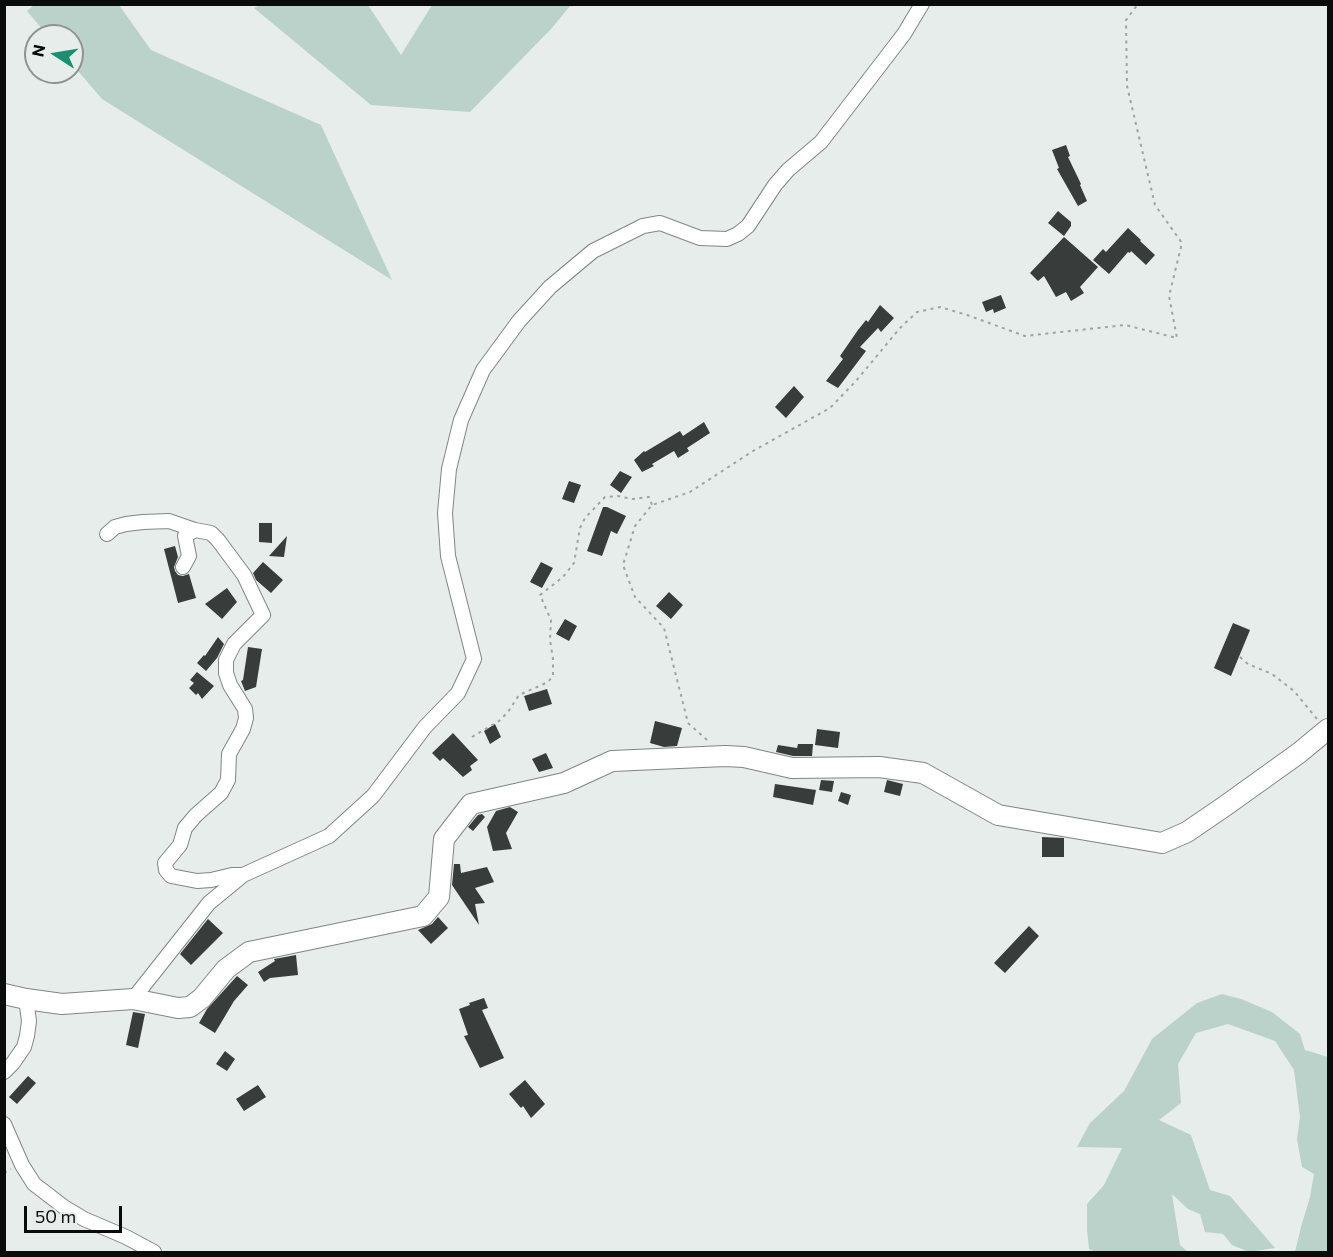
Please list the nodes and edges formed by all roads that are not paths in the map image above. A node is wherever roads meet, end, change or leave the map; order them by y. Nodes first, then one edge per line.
1 (922, 4) edge
2 (195, 530) junction
3 (107, 534) dead end
4 (183, 567) dead end
5 (1328, 730) edge
6 (243, 875) junction
7 (4, 994) edge
8 (26, 999) junction
9 (133, 999) junction
10 (4, 1072) edge
11 (4, 1124) edge
12 (153, 1252) edge

1 - 6 street
2 - 3 street
2 - 4 street
2 - 6 street
5 - 9 main road
6 - 9 street
7 - 8 main road
8 - 9 main road
8 - 10 street
11 - 12 street

